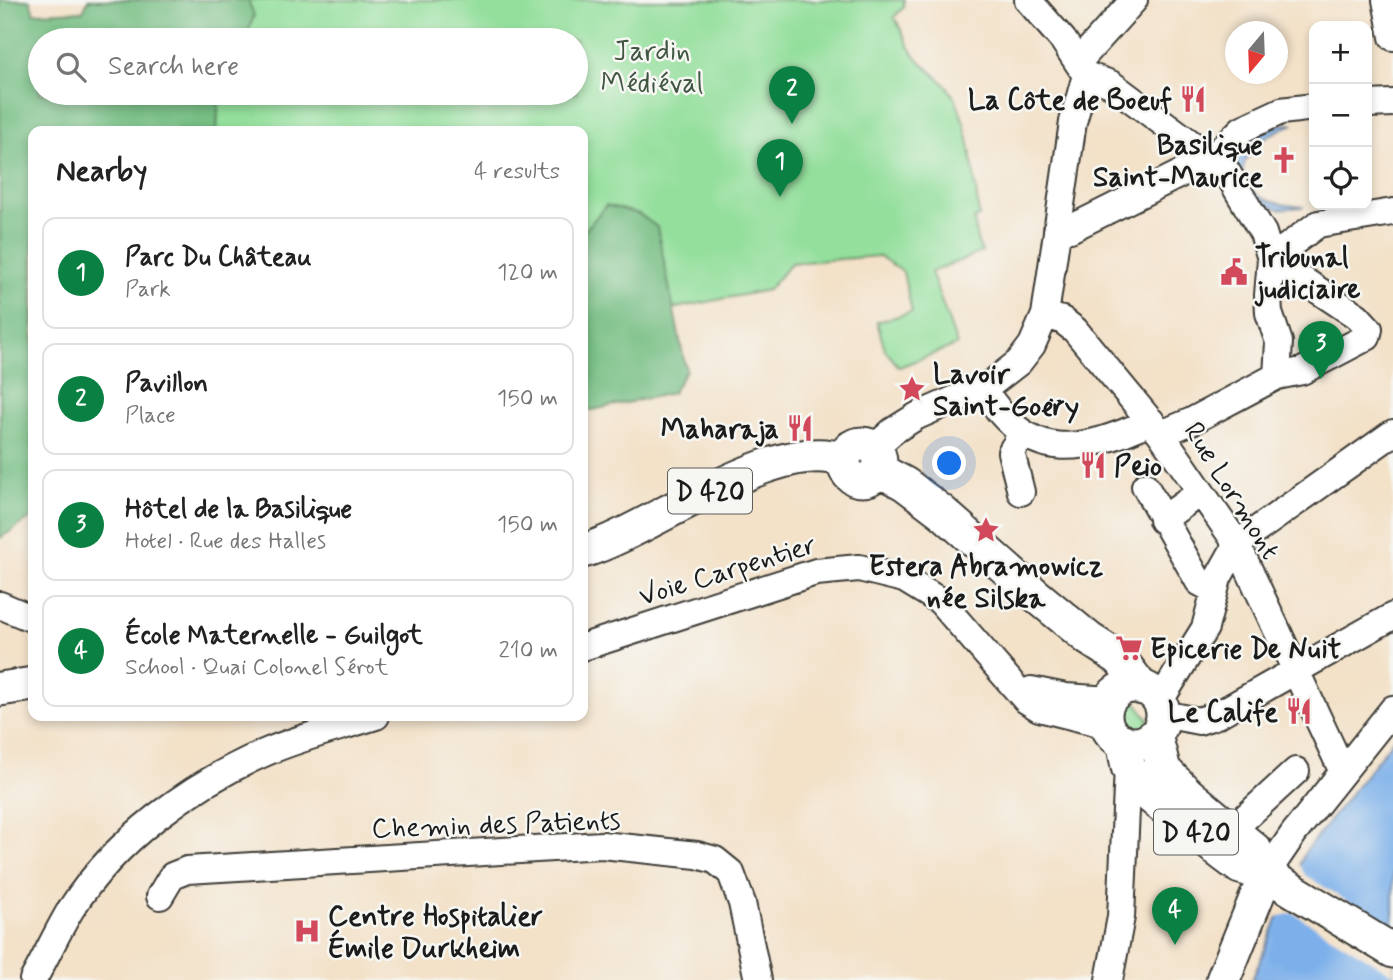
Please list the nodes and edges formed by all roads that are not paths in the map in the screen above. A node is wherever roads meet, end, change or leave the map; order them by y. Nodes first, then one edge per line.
1 (1028, 0) edge
2 (1134, 0) edge
3 (1386, 0) edge
4 (1393, 37) edge
5 (1082, 68) junction
6 (1393, 103) edge
7 (1372, 104) edge
8 (1306, 107) edge
9 (1212, 158) junction
10 (1393, 212) edge
11 (1058, 230) junction
12 (1272, 259) junction
13 (1045, 314) junction
14 (1277, 376) junction
15 (983, 388) junction
16 (1156, 427) junction
17 (1393, 433) edge
18 (1022, 434) junction
19 (876, 459) junction
20 (1145, 486) dead end
21 (1021, 492) dead end
22 (1201, 492) junction
23 (1163, 520) junction
24 (1237, 544) junction
25 (588, 549) edge
26 (1214, 590) junction
27 (0, 605) edge
28 (1393, 616) edge
29 (28, 617) edge
30 (588, 645) edge
31 (1296, 671) junction
32 (28, 685) edge
33 (0, 690) edge
34 (1393, 709) edge
35 (1137, 715) junction
36 (361, 721) edge
37 (1329, 741) junction
38 (1342, 770) junction
39 (1158, 784) junction
40 (1233, 829) junction
41 (1278, 881) junction
42 (160, 895) dead end
43 (1393, 951) edge
44 (33, 980) edge
45 (758, 980) edge
46 (1109, 980) edge
47 (1223, 980) edge

1 - 5 street
2 - 5 street
3 - 4 street
5 - 9 street
5 - 11 street
6 - 7 street
8 - 9 street
9 - 11 street
9 - 12 street
10 - 12 street
11 - 13 street
12 - 14 street
12 - 14 street
13 - 15 street
13 - 16 street, Rue Lormont
14 - 16 street
15 - 18 street
15 - 19 street
16 - 18 street
16 - 22 street, Rue Lormont
17 - 24 street
18 - 21 street
19 - 25 main road, D 420
19 - 35 main road, D 420
20 - 23 street
22 - 23 street
22 - 24 street, Rue Lormont
23 - 26 street
24 - 26 street
24 - 31 street, Rue Lormont
26 - 35 street
27 - 29 street
28 - 31 street
30 - 35 street, Voie Carpentier
31 - 35 street, Voie Carpentier
31 - 37 street, Rue Lormont
32 - 33 main road
34 - 38 street
35 - 39 main road, D 420
35 - 46 street
36 - 44 street
37 - 38 street, Rue Lormont
37 - 40 street
38 - 41 street
39 - 40 main road, D 420
39 - 41 main road, D 420
40 - 41 main road, D 420
41 - 43 main road
41 - 47 main road
42 - 45 street, Chemin des Patients

